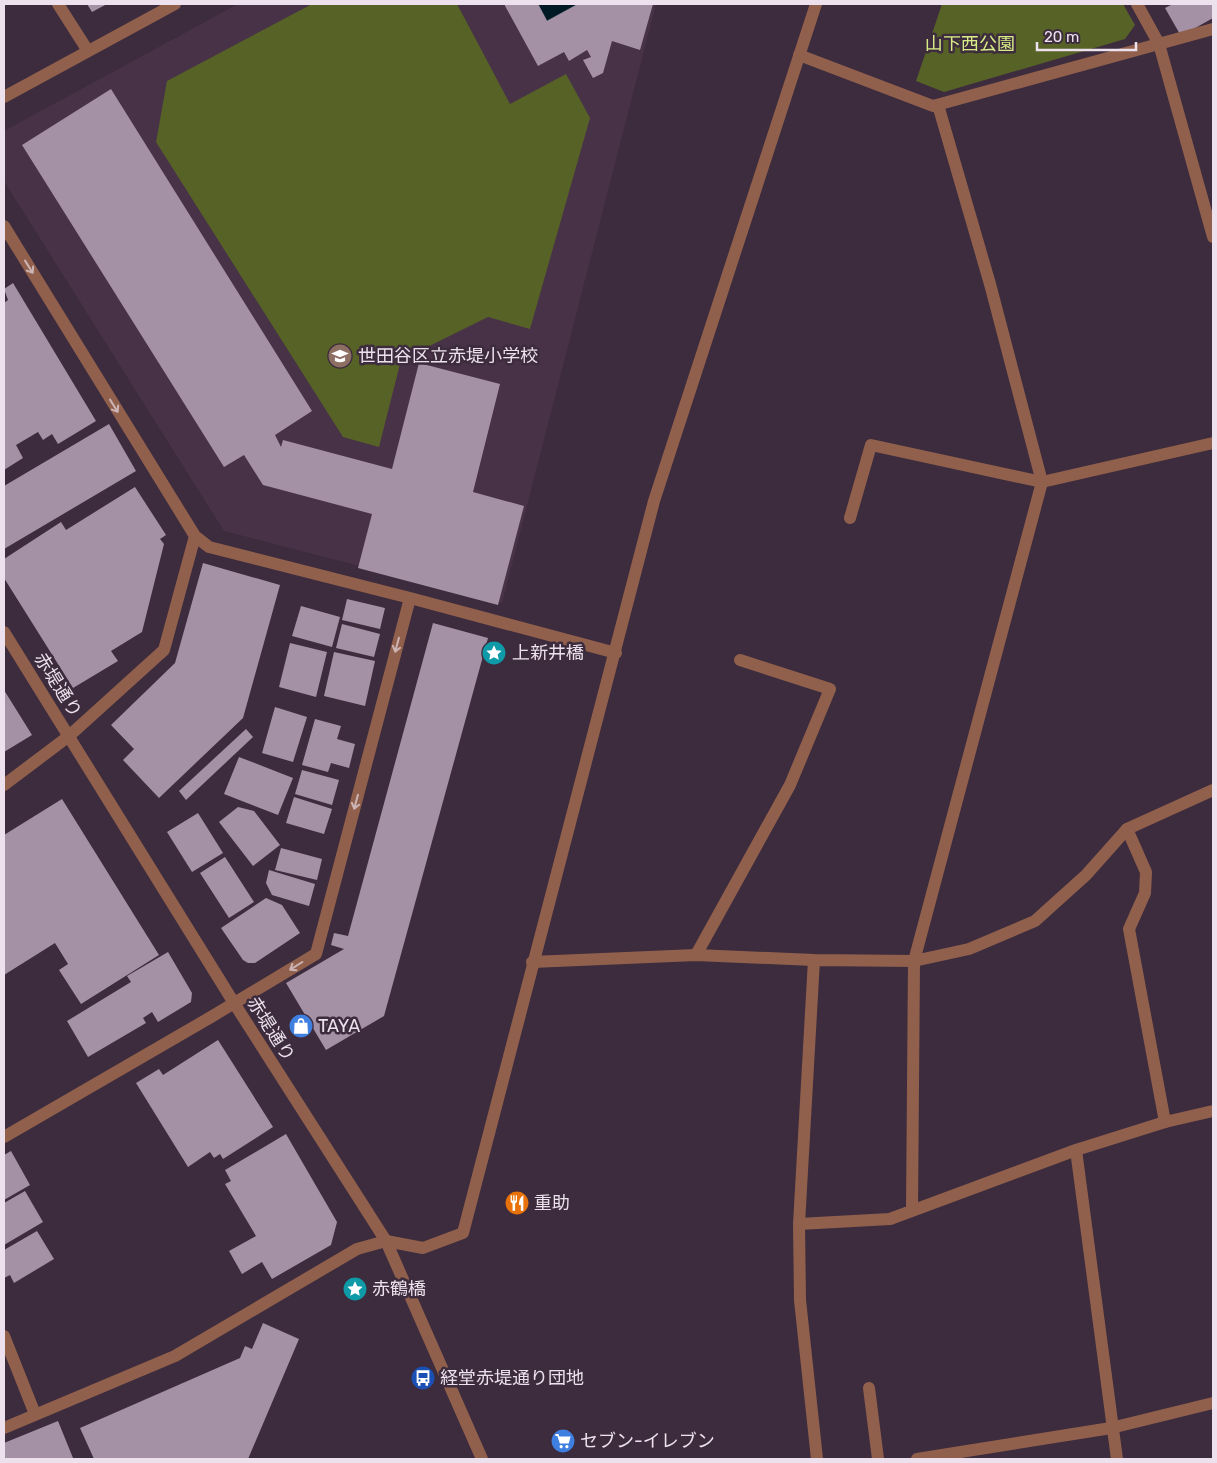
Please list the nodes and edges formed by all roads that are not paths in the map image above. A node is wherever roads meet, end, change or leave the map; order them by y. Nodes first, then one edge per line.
1 (58, 4) edge
2 (175, 4) edge
3 (816, 4) edge
4 (1137, 4) edge
5 (1213, 29) edge
6 (1159, 44) junction
7 (88, 51) junction
8 (799, 55) junction
9 (4, 97) edge
10 (938, 105) junction
11 (4, 226) edge
12 (1213, 237) edge
13 (1213, 443) edge
14 (1042, 482) junction
15 (850, 518) dead end
16 (194, 536) junction
17 (410, 598) junction
18 (4, 632) edge
19 (616, 653) junction
20 (740, 660) dead end
21 (69, 736) junction
22 (4, 785) edge
23 (1213, 790) edge
24 (1127, 829) junction
25 (696, 955) junction
26 (814, 960) junction
27 (914, 961) junction
28 (532, 962) junction
29 (234, 1004) junction
30 (1213, 1111) edge
31 (1165, 1122) junction
32 (4, 1137) edge
33 (1076, 1150) junction
34 (912, 1211) junction
35 (799, 1224) junction
36 (386, 1241) junction
37 (4, 1336) edge
38 (869, 1388) dead end
39 (1213, 1403) edge
40 (35, 1414) junction
41 (4, 1428) edge
42 (1111, 1428) junction
43 (482, 1459) edge
44 (817, 1459) edge
45 (878, 1459) edge
46 (922, 1459) edge
47 (1117, 1459) edge

1 - 7 street
2 - 7 street
3 - 8 street
4 - 6 street
5 - 6 street
6 - 10 street
6 - 12 street
7 - 9 street
8 - 10 street
8 - 19 street
10 - 14 street
11 -> 16 street
13 - 14 street
14 - 15 street
14 - 27 street
16 - 17 street
16 - 21 street
17 - 19 street
17 -> 29 street
18 - 21 street, 赤堤通り
19 - 28 street
20 - 25 street
21 - 22 street
21 - 29 street, 赤堤通り
23 - 24 street
24 - 27 street
24 - 31 street
25 - 26 street
25 - 28 street
26 - 27 street
26 - 35 street
27 - 34 street
28 - 36 street
29 - 32 street
29 - 36 street, 赤堤通り
30 - 31 street
31 - 33 street
33 - 34 street
33 - 42 street
34 - 35 street
35 - 44 street
36 - 40 street
36 - 43 street, 赤堤通り
37 - 40 street
38 - 45 street
39 - 42 street
40 - 41 street
42 - 46 street
42 - 47 street

